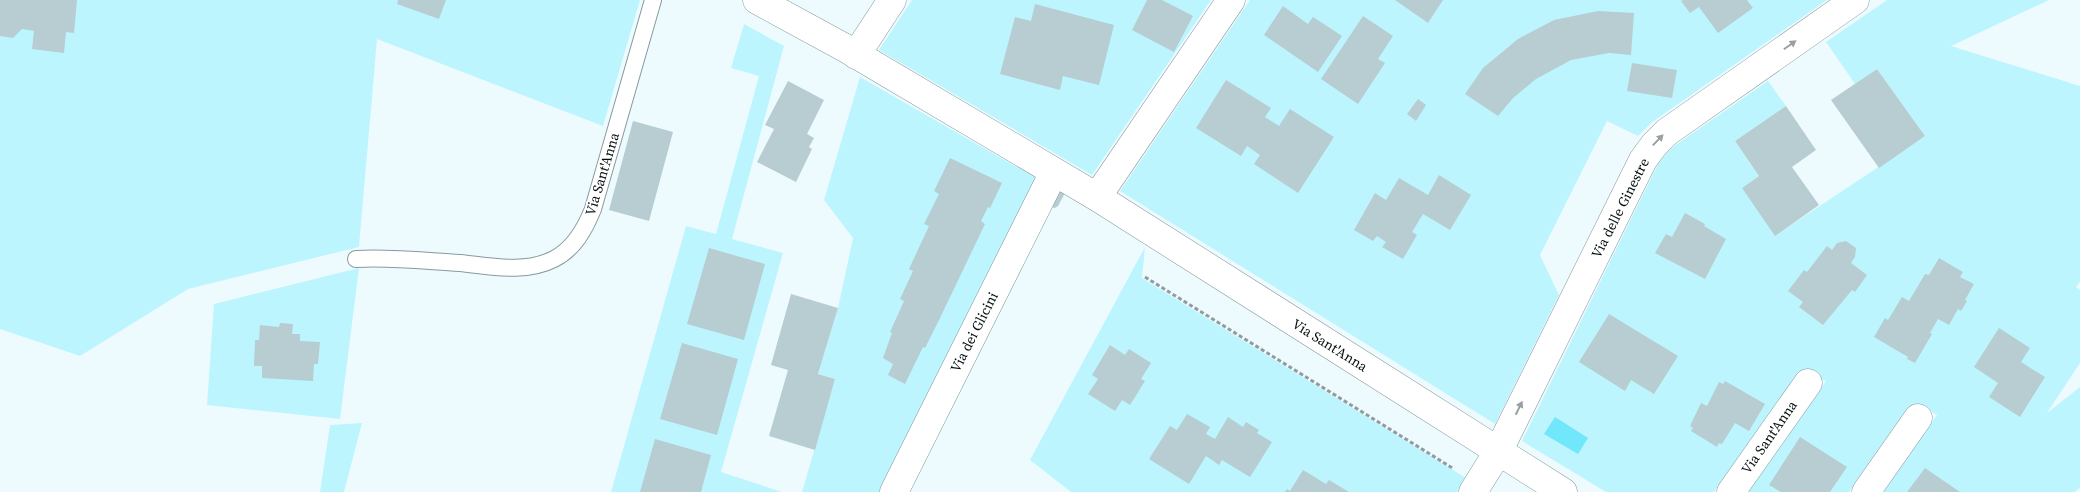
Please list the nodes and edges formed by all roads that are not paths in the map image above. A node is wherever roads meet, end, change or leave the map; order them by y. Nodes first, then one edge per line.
1 (652, 0) edge
2 (757, 0) edge
3 (892, 0) edge
4 (1231, 0) edge
5 (1855, 0) edge
6 (856, 55) junction
7 (1054, 172) junction
8 (1097, 197) junction
9 (356, 259) dead end
10 (1808, 383) dead end
11 (1918, 418) dead end
12 (1498, 452) junction
13 (1467, 482) edge
14 (894, 492) edge
15 (1563, 492) edge
16 (1731, 492) edge
17 (1866, 492) edge

1 - 9 lane, Via Sant'Anna
2 - 6 street, Via Sant'Anna
3 - 6 street
4 - 8 street
12 -> 5 street, Via delle Ginestre
6 - 7 street, Via Sant'Anna
7 - 8 street, Via Sant'Anna
7 - 14 street, Via dei Glicini
8 - 12 street, Via Sant'Anna
10 - 16 street, Via Sant'Anna
11 - 17 street
12 - 13 street, Via delle Ginestre
12 - 15 street, Via Sant'Anna

